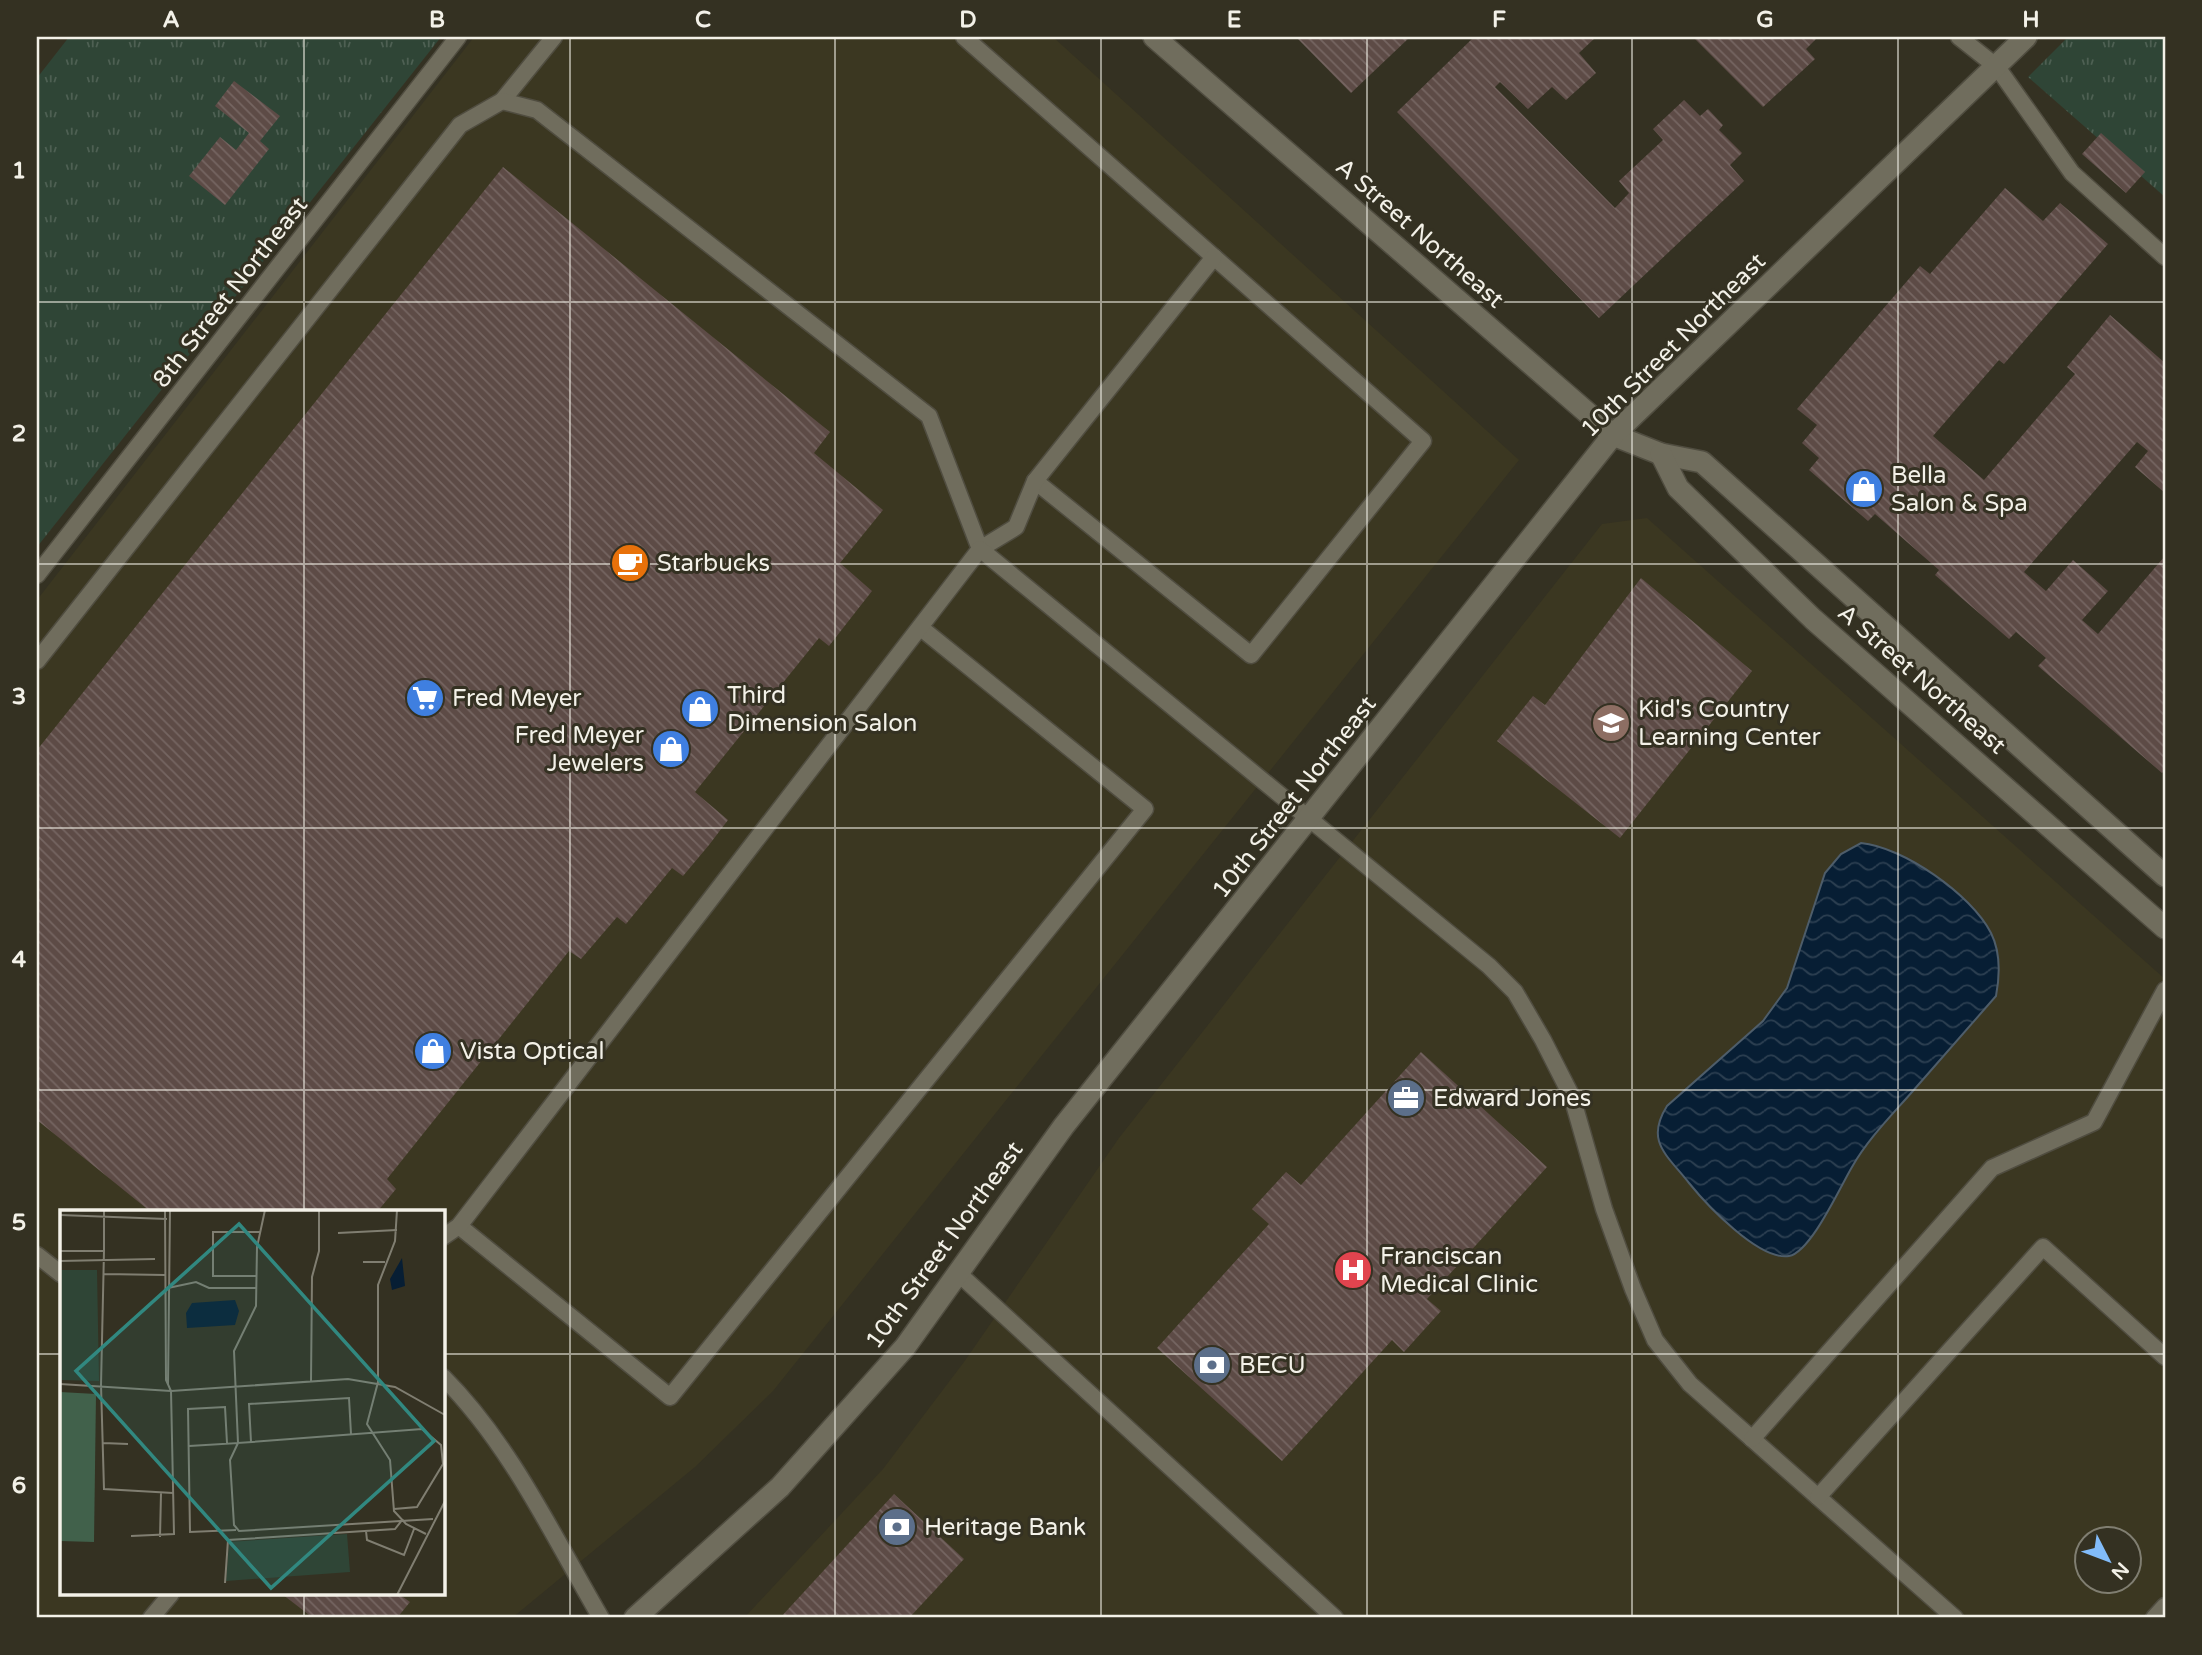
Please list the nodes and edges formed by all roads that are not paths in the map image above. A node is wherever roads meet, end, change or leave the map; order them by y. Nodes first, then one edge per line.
1 (458, 37) edge
2 (554, 37) edge
3 (964, 37) edge
4 (1154, 37) edge
5 (1959, 37) edge
6 (2026, 37) edge
7 (1997, 67) junction
8 (502, 101) junction
9 (1214, 257) junction
10 (2165, 257) edge
11 (1613, 435) junction
12 (1661, 454) junction
13 (1035, 481) junction
14 (980, 549) junction
15 (37, 575) edge
16 (921, 628) junction
17 (37, 661) edge
18 (1312, 818) junction
19 (2165, 876) edge
20 (2165, 928) edge
21 (2165, 990) edge
22 (459, 1226) junction
23 (444, 1236) edge
24 (37, 1255) edge
25 (60, 1273) edge
26 (958, 1273) junction
27 (2165, 1357) edge
28 (444, 1378) edge
29 (1752, 1439) junction
30 (1818, 1497) junction
31 (169, 1596) edge
32 (2165, 1606) edge
33 (151, 1618) edge
34 (601, 1618) edge
35 (635, 1618) edge
36 (1335, 1618) edge
37 (1955, 1618) edge
38 (2154, 1618) edge

1 - 15 lane, 8th Street Northeast
2 - 8 lane
3 - 9 lane
4 - 11 street, A Street Northeast
5 - 7 lane
6 - 7 street, 10th Street Northeast
7 - 10 lane
7 - 11 street, 10th Street Northeast
8 - 14 lane
8 - 17 lane
9 - 13 lane
9 - 13 lane
11 - 12 street, A Street Northeast
11 - 18 street, 10th Street Northeast
12 - 19 street, A Street Northeast
12 - 20 street, A Street Northeast
13 - 14 lane
14 - 16 lane
14 - 18 lane
16 - 22 lane
16 - 22 lane
18 - 26 street, 10th Street Northeast
18 - 29 lane
21 - 29 lane
22 - 23 lane
24 - 25 lane
26 - 35 street, 10th Street Northeast
26 - 36 lane
27 - 30 lane
28 - 34 lane
29 - 30 lane
30 - 37 lane
31 - 33 lane
32 - 38 lane

